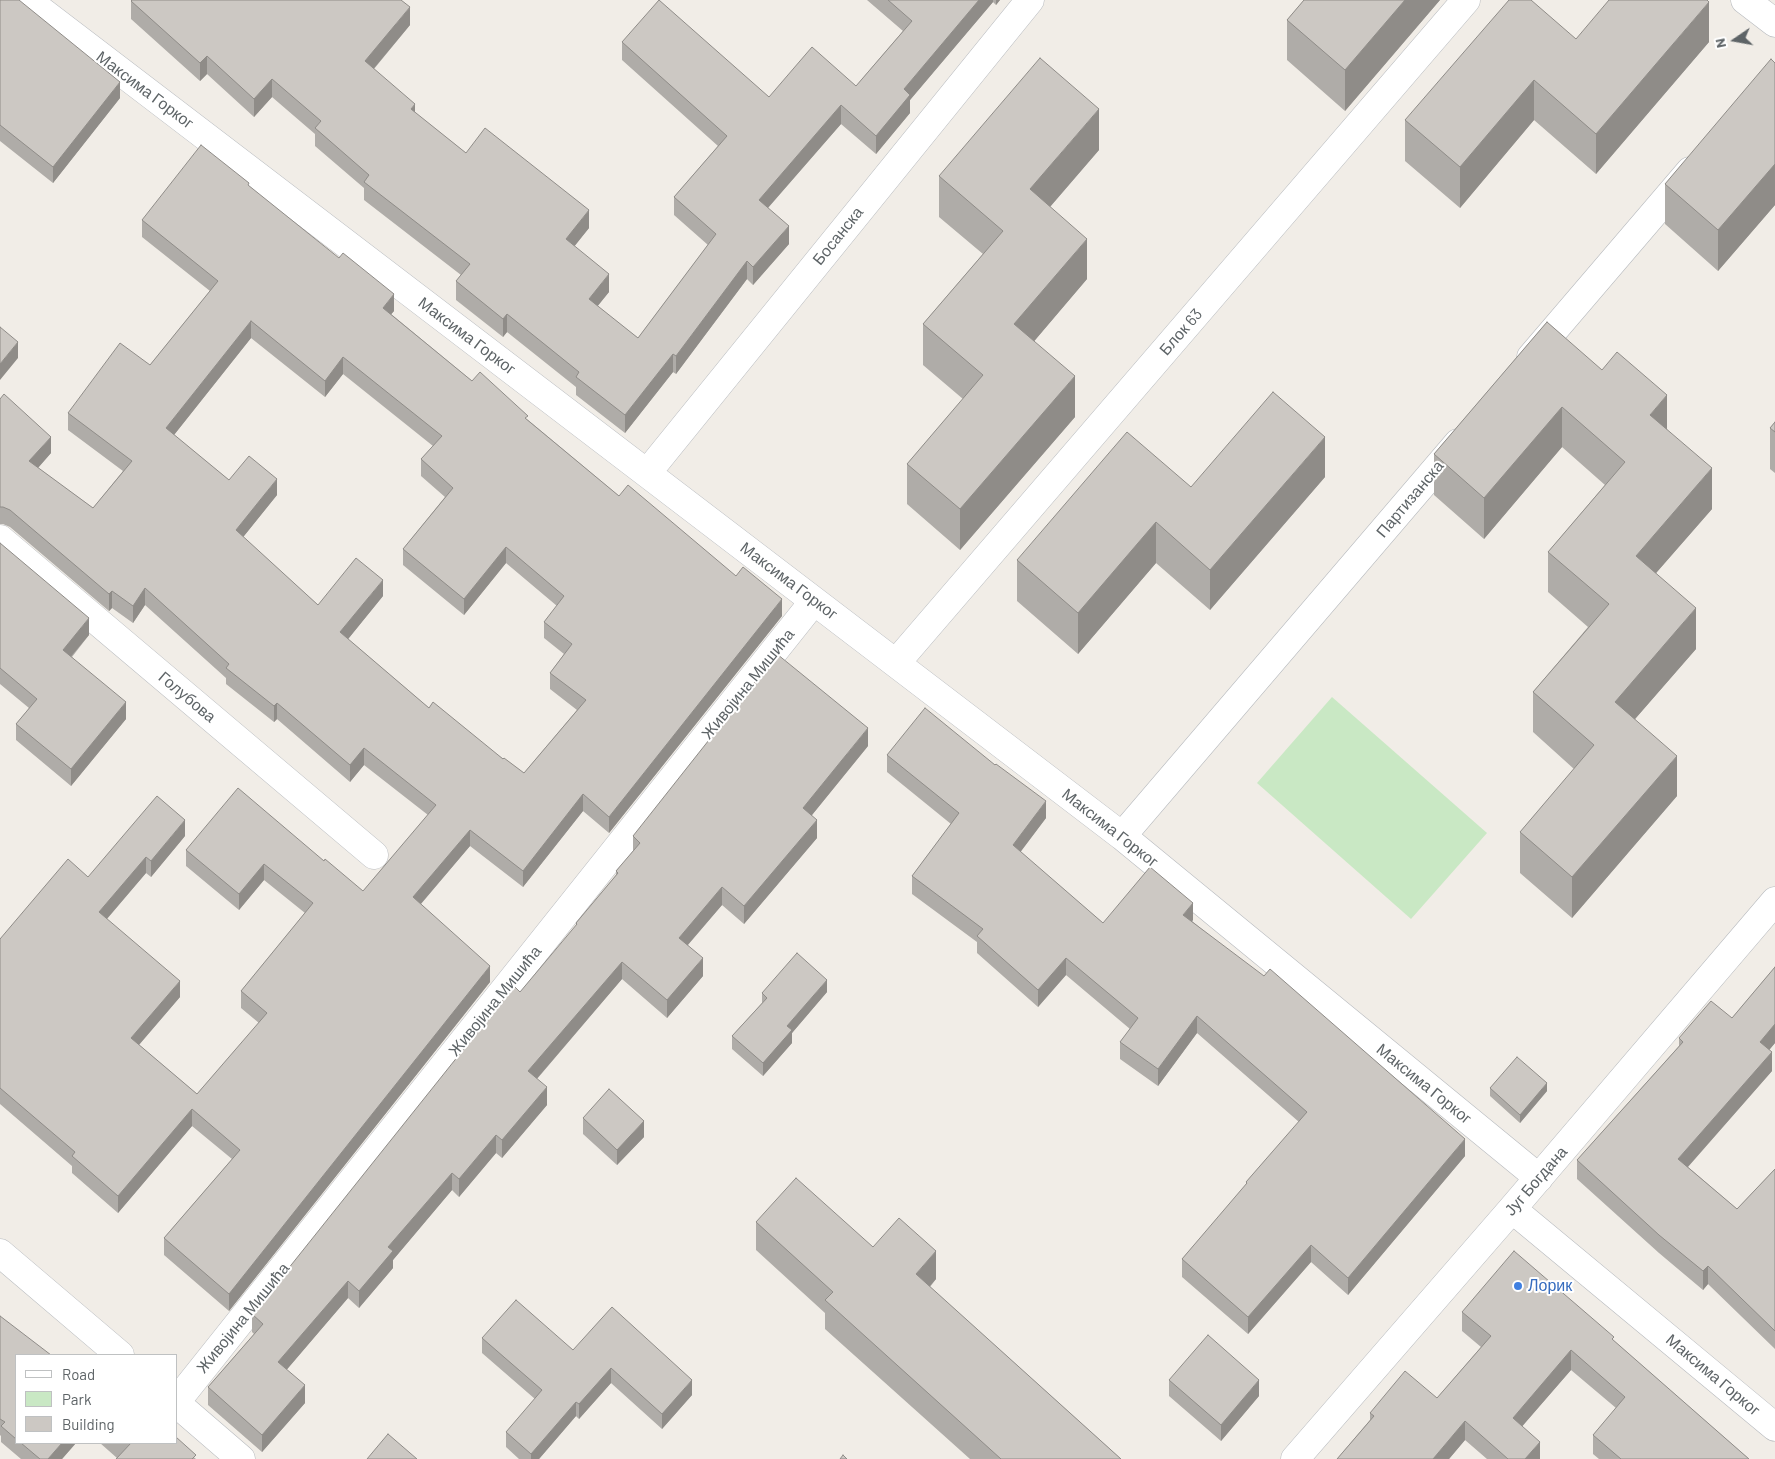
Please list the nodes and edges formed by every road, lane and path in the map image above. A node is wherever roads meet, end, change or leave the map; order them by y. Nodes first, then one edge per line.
1 (27, 0) edge
2 (1030, 0) edge
3 (1466, 0) edge
4 (1745, 0) edge
5 (1775, 23) edge
6 (1704, 154) edge
7 (1516, 374) edge
8 (1471, 427) edge
9 (647, 472) junction
10 (0, 540) edge
11 (814, 601) junction
12 (896, 663) junction
13 (1122, 836) junction
14 (374, 855) dead end
15 (1775, 901) edge
16 (1539, 1178) junction
17 (1512, 1209) junction
18 (0, 1253) edge
19 (119, 1354) edge
20 (178, 1399) edge
21 (178, 1404) edge
22 (1775, 1426) edge
23 (241, 1459) edge
24 (1295, 1459) edge

1 - 9 street, Максима Горког
2 - 9 street, Босанска
3 - 12 street, Блок 63
4 - 5 street
6 - 7 street
8 - 13 street, Партизанска
9 - 11 street, Максима Горког
10 - 14 street, Голубова
11 - 12 street, Максима Горког
11 - 20 street, Живојина Мишића
12 - 13 street, Максима Горког
13 - 16 street, Максима Горког
15 - 16 street, Југ Богдана
16 - 17 street, Југ Богдана
17 - 22 street, Максима Горког
17 - 24 street, Југ Богдана
18 - 19 street
21 - 23 street

